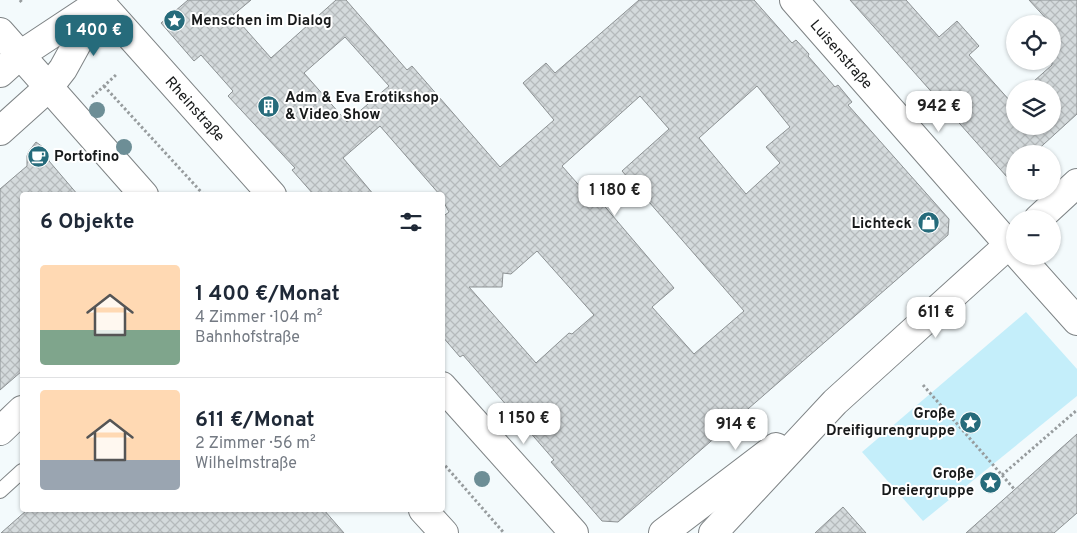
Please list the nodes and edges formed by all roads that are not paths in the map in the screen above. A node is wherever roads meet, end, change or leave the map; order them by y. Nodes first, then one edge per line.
1 (794, 0) edge
2 (100, 1) edge
3 (0, 32) edge
4 (20, 55) junction
5 (0, 73) edge
6 (49, 87) junction
7 (0, 131) edge
8 (1077, 184) edge
9 (141, 192) edge
10 (269, 192) edge
11 (1048, 210) edge
12 (1006, 238) edge
13 (1006, 256) edge
14 (1029, 265) edge
15 (1077, 321) edge
16 (445, 389) edge
17 (835, 402) junction
18 (20, 412) edge
19 (0, 431) edge
20 (20, 473) edge
21 (0, 491) edge
22 (425, 512) edge
23 (444, 533) edge
24 (574, 533) edge
25 (662, 533) edge
26 (713, 533) edge

1 - 12 main road, Luisenstraße
2 - 4 main road
2 - 6 main road
2 - 10 main road, Rheinstraße
3 - 4 main road
4 - 5 main road
4 - 6 main road
6 - 7 main road
6 - 9 main road
8 - 11 main road
13 - 17 main road
14 - 15 main road, Luisenstraße
16 - 24 main road
17 - 25 main road
17 - 26 main road
18 - 19 main road
20 - 21 lane
22 - 23 main road

